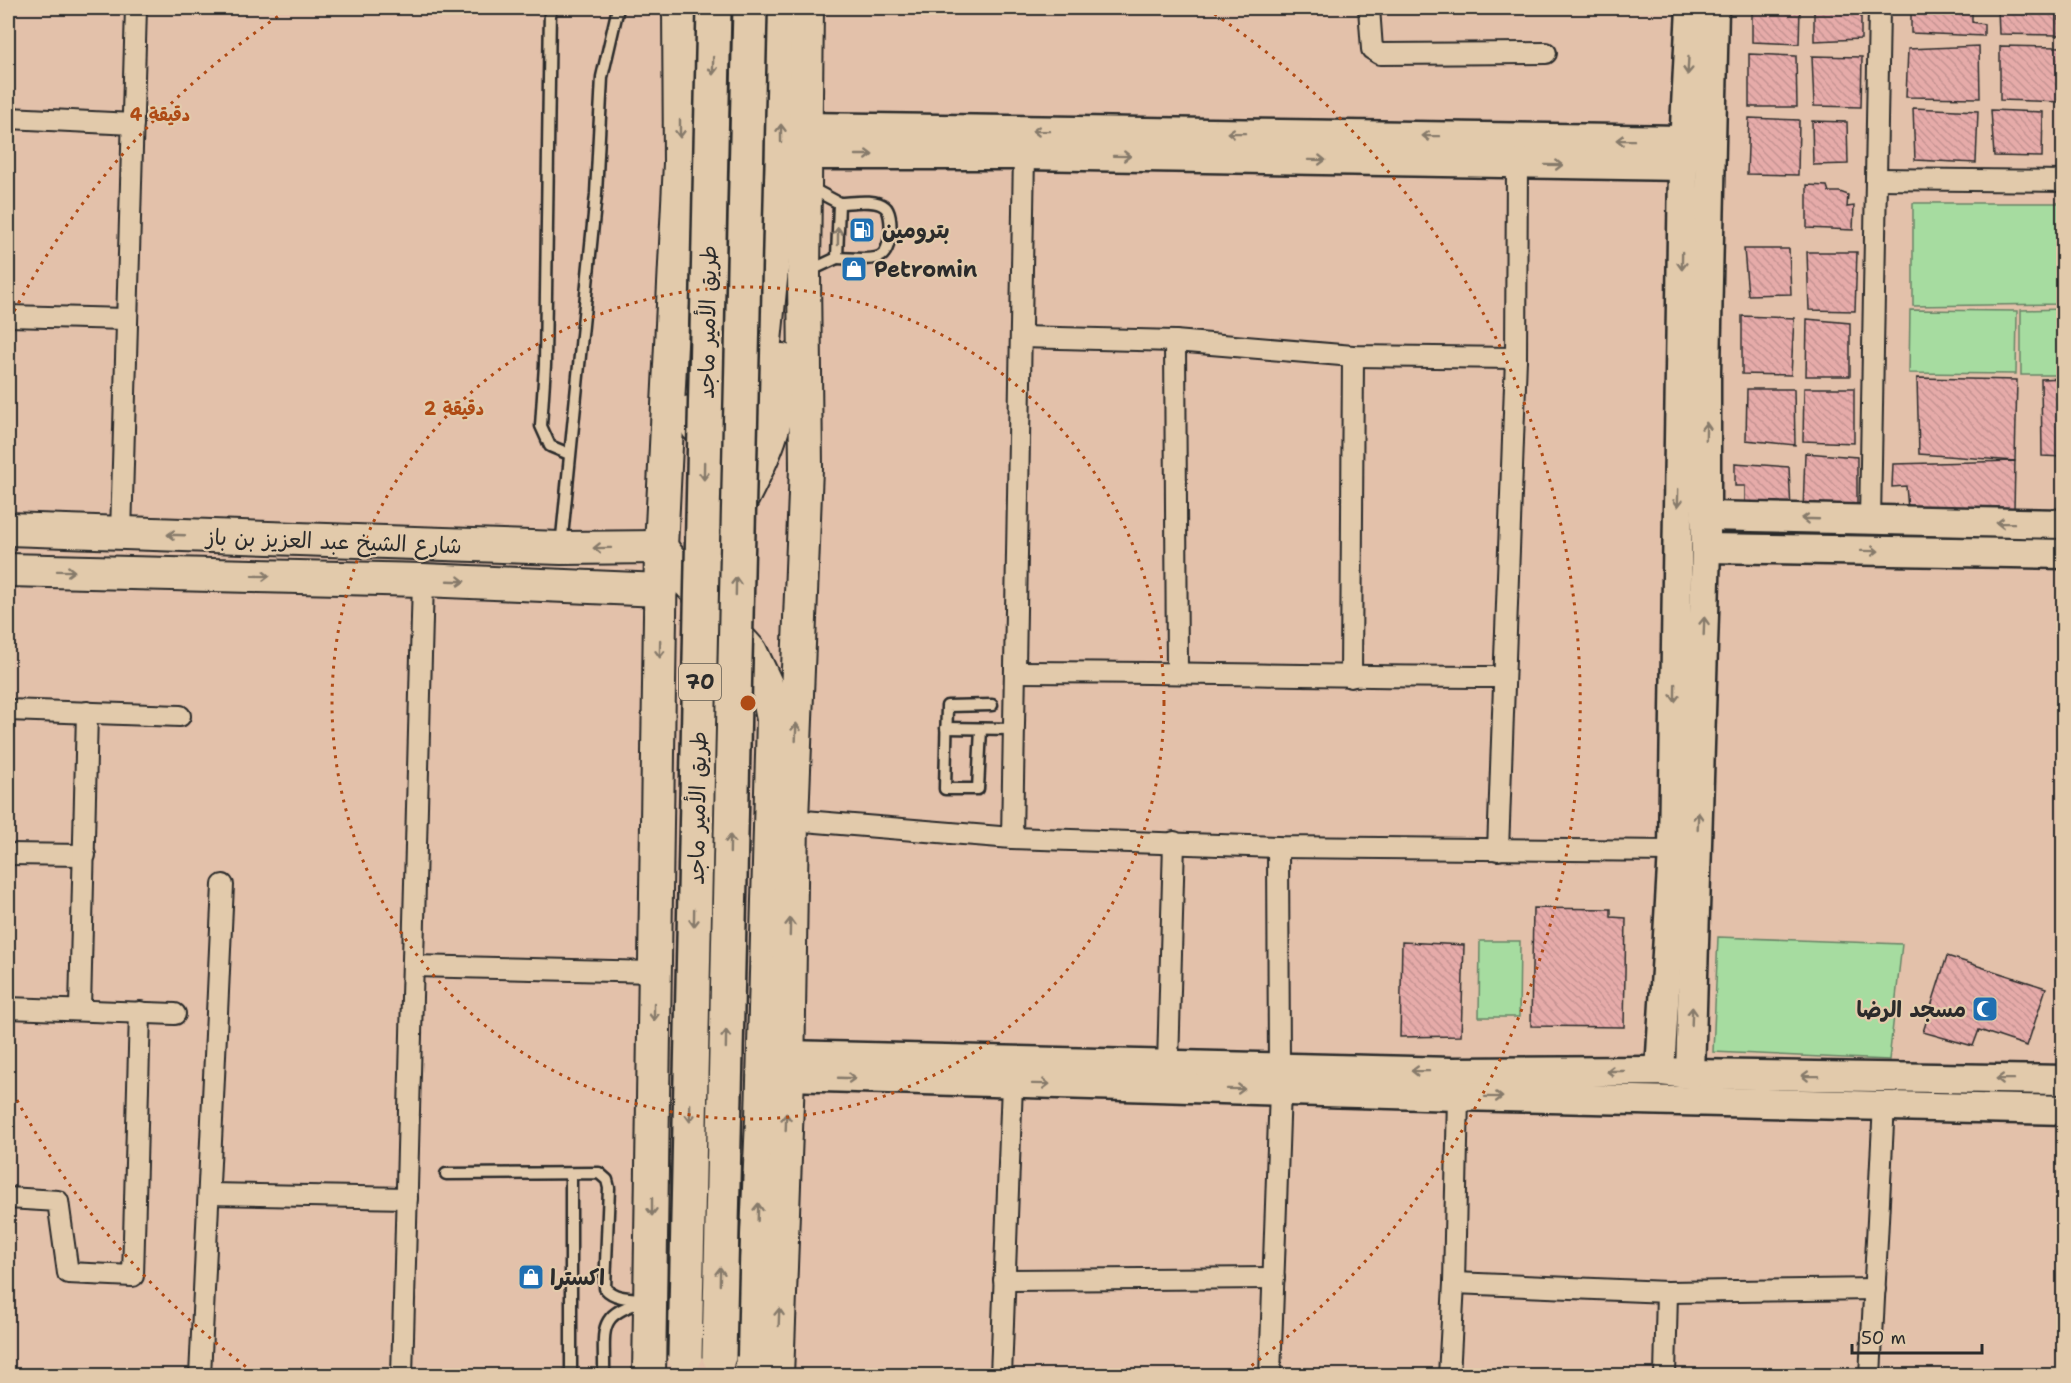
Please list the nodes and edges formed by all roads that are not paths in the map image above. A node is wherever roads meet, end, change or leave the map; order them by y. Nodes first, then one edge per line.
1 (136, 8) edge
2 (550, 8) edge
3 (618, 8) edge
4 (679, 8) edge
5 (714, 8) edge
6 (750, 8) edge
7 (782, 8) edge
8 (807, 8) edge
9 (1370, 8) edge
10 (1691, 8) edge
11 (1714, 8) edge
12 (1879, 8) edge
13 (1546, 52) dead end
14 (8, 118) edge
15 (133, 124) junction
16 (1278, 146) junction
17 (1683, 153) junction
18 (1024, 154) junction
19 (799, 161) junction
20 (680, 163) junction
21 (1517, 165) junction
22 (1876, 179) junction
23 (2064, 181) edge
24 (839, 203) junction
25 (837, 258) junction
26 (804, 274) junction
27 (8, 316) edge
28 (127, 319) junction
29 (1021, 337) junction
30 (1175, 341) junction
31 (1353, 356) junction
32 (1516, 358) junction
33 (1693, 369) junction
34 (569, 454) junction
35 (1705, 516) junction
36 (1870, 520) junction
37 (2064, 524) edge
38 (8, 529) edge
39 (121, 534) junction
40 (722, 536) junction
41 (661, 547) junction
42 (561, 548) junction
43 (1706, 548) junction
44 (2064, 554) edge
45 (8, 570) edge
46 (423, 580) junction
47 (671, 583) junction
48 (1015, 672) junction
49 (1177, 672) junction
50 (1351, 677) junction
51 (1503, 677) junction
52 (992, 705) dead end
53 (8, 710) edge
54 (87, 712) junction
55 (180, 716) dead end
56 (946, 728) junction
57 (981, 729) junction
58 (1014, 729) junction
59 (792, 820) junction
60 (1012, 838) junction
61 (1174, 842) junction
62 (1278, 847) junction
63 (1498, 850) junction
64 (1673, 851) junction
65 (8, 854) edge
66 (85, 855) junction
67 (223, 885) dead end
68 (766, 952) junction
69 (655, 961) junction
70 (413, 966) junction
71 (8, 1008) edge
72 (80, 1009) junction
73 (140, 1012) junction
74 (175, 1014) dead end
75 (1168, 1065) junction
76 (787, 1066) junction
77 (1660, 1071) junction
78 (1690, 1074) junction
79 (1279, 1079) junction
80 (2064, 1080) edge
81 (1011, 1084) junction
82 (1455, 1084) junction
83 (1884, 1104) junction
84 (2064, 1110) edge
85 (571, 1173) junction
86 (446, 1174) dead end
87 (209, 1194) junction
88 (8, 1198) edge
89 (407, 1198) junction
90 (756, 1278) junction
91 (1274, 1278) junction
92 (1004, 1280) junction
93 (1454, 1283) junction
94 (1875, 1289) junction
95 (1667, 1292) junction
96 (652, 1299) junction
97 (718, 1356) dead end
98 (685, 1357) dead end
99 (200, 1376) edge
100 (402, 1376) edge
101 (571, 1376) edge
102 (604, 1376) edge
103 (649, 1376) edge
104 (656, 1376) edge
105 (751, 1376) edge
106 (756, 1376) edge
107 (777, 1376) edge
108 (1001, 1376) edge
109 (1270, 1376) edge
110 (1449, 1376) edge
111 (1665, 1376) edge
112 (1870, 1376) edge

1 - 15 street
2 - 34 lane
3 - 34 lane
4 -> 20 main road
5 -> 98 highway, طريق الأمير ماجد / 70, bridge
97 -> 6 highway, طريق الأمير ماجد / 70, bridge
19 -> 7 main road
8 - 19 main road
9 - 13 street
10 -> 17 street
11 - 33 street
12 - 22 street
14 - 15 street
15 - 28 street
17 -> 16 street
18 -> 16 street
16 -> 19 street
16 -> 21 street
21 -> 17 street
17 -> 33 street
19 -> 18 street
18 - 29 street
19 - 20 main road
19 - 24 lane
19 - 26 main road
19 - 40 main road
20 - 41 main road
21 - 32 street
22 - 23 street
22 - 36 street
25 -> 24 lane
24 - 25 lane
25 - 26 lane
26 - 40 main road
59 -> 26 main road
27 - 28 street
28 - 39 street
29 - 30 street
29 - 48 street
30 - 31 street
30 - 49 street
31 - 32 street
31 - 50 street
32 - 51 street
35 -> 33 street
33 -> 64 street
34 - 42 lane
36 -> 35 street
35 - 43 street
37 -> 36 street
38 - 39 main road, شارع الشيخ عبد العزيز بن باز
42 -> 39 main road, شارع الشيخ عبد العزيز بن باز
40 - 47 main road
41 -> 42 main road, شارع الشيخ عبد العزيز بن باز
41 - 47 main road
43 -> 44 street
78 -> 43 street
45 -> 46 main road, شارع الشيخ عبد العزيز بن باز
46 -> 47 main road, شارع الشيخ عبد العزيز بن باز
46 - 70 street
47 - 68 main road
47 -> 69 main road
48 - 49 street
48 - 58 street
49 - 50 street
50 - 51 street
51 - 63 street
52 - 56 lane
53 - 54 street
54 - 55 street
54 - 66 street
56 - 57 lane
56 - 57 lane
57 - 58 lane
58 - 60 street
59 - 60 street
76 -> 59 main road
60 - 61 street
61 - 62 street
61 - 75 street
62 - 63 street
62 - 79 street
63 - 64 street
64 - 77 street
65 - 66 street
66 - 72 street
67 - 87 street
68 - 69 main road
90 -> 68 main road
69 - 70 street
69 -> 96 main road
70 - 89 street
71 - 72 street
72 - 73 street
73 - 74 street
73 - 88 street
75 - 76 street
75 - 79 street
76 -> 81 street
107 -> 76 main road
77 - 78 street
77 -> 82 street
80 -> 78 street
81 -> 79 street
79 - 82 street
79 - 91 street
81 - 92 street
82 -> 83 street
82 - 93 street
83 - 84 street
83 - 94 street
85 - 86 lane
85 - 96 lane
85 - 101 lane
87 - 89 street
87 - 99 street
89 - 100 street
90 - 105 main road
90 - 106 main road
91 - 92 street
91 - 109 street
92 - 108 street
93 - 95 street
93 - 110 street
94 - 95 street
94 - 112 street
95 - 111 street
96 - 102 lane
96 - 103 main road
96 - 104 main road

